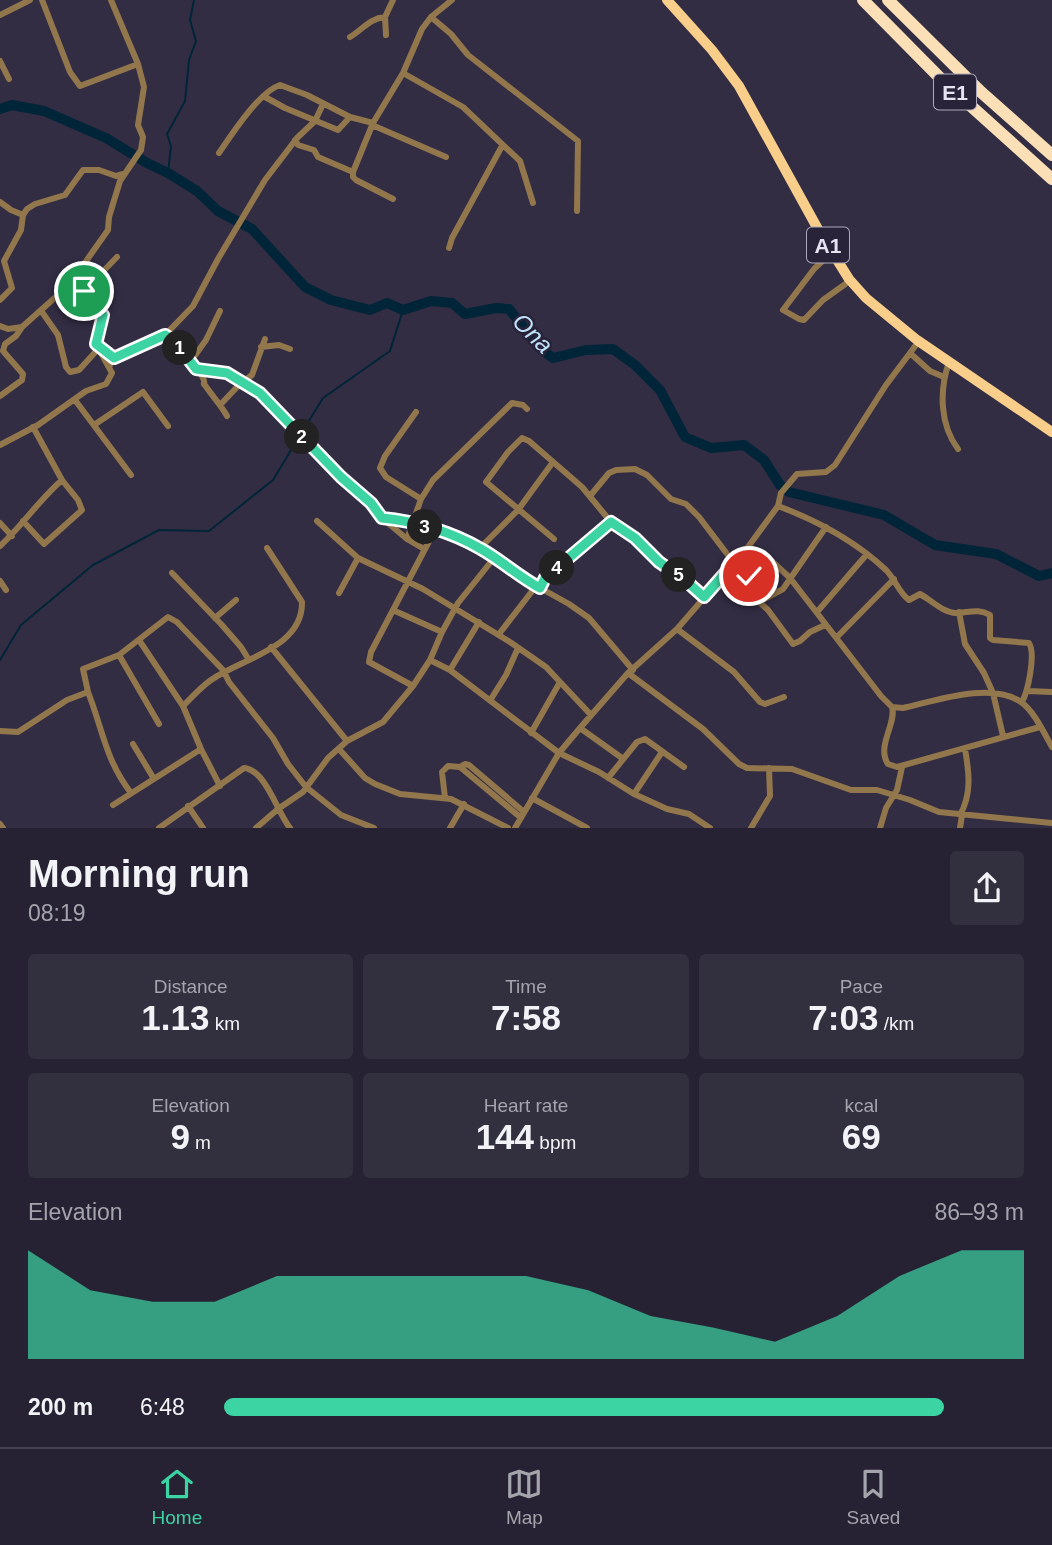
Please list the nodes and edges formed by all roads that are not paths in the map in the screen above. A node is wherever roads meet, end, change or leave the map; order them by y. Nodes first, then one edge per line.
1 (30, 0) edge
2 (42, 0) edge
3 (111, 0) edge
4 (393, 0) edge
5 (452, 0) edge
6 (667, 0) edge
7 (863, 0) edge
8 (888, 0) edge
9 (0, 15) edge
10 (385, 17) junction
11 (431, 17) junction
12 (386, 35) dead end
13 (350, 37) dead end
14 (0, 61) edge
15 (138, 64) junction
16 (403, 73) junction
17 (9, 79) dead end
18 (265, 97) junction
19 (323, 104) junction
20 (350, 117) junction
21 (315, 121) junction
22 (372, 124) junction
23 (295, 141) junction
24 (502, 146) junction
25 (219, 153) dead end
26 (1052, 155) edge
27 (446, 157) dead end
28 (353, 172) junction
29 (124, 174) junction
30 (1052, 179) edge
31 (393, 199) dead end
32 (0, 202) edge
33 (533, 203) dead end
34 (577, 211) dead end
35 (23, 215) junction
36 (449, 248) dead end
37 (832, 252) junction
38 (117, 257) dead end
39 (77, 278) junction
40 (851, 280) junction
41 (84, 291) junction
42 (0, 300) edge
43 (220, 311) dead end
44 (42, 312) junction
45 (0, 326) edge
46 (22, 327) junction
47 (165, 335) junction
48 (265, 339) dead end
49 (919, 341) junction
50 (261, 346) junction
51 (99, 348) junction
52 (290, 349) dead end
53 (910, 353) junction
54 (114, 358) junction
55 (191, 361) junction
56 (949, 362) junction
57 (109, 367) junction
58 (196, 369) junction
59 (944, 377) junction
60 (243, 383) junction
61 (0, 396) edge
62 (75, 400) junction
63 (221, 404) junction
64 (527, 409) dead end
65 (416, 412) dead end
66 (227, 416) dead end
67 (94, 425) junction
68 (168, 426) dead end
69 (33, 428) junction
70 (1052, 432) edge
71 (0, 445) edge
72 (958, 449) dead end
73 (553, 462) junction
74 (131, 475) dead end
75 (62, 480) junction
76 (590, 496) junction
77 (421, 499) junction
78 (778, 506) junction
79 (518, 510) junction
80 (382, 518) junction
81 (23, 521) junction
82 (317, 522) dead end
83 (611, 522) junction
84 (0, 523) edge
85 (412, 523) junction
86 (826, 527) junction
87 (435, 530) junction
88 (12, 536) junction
89 (407, 539) junction
90 (554, 539) dead end
91 (0, 546) edge
92 (748, 547) junction
93 (267, 548) dead end
94 (480, 548) junction
95 (424, 549) junction
96 (867, 554) junction
97 (358, 558) junction
98 (494, 558) junction
99 (772, 561) junction
100 (734, 563) junction
101 (172, 573) dead end
102 (743, 577) junction
103 (790, 578) junction
104 (894, 579) junction
105 (0, 581) edge
106 (407, 582) junction
107 (538, 587) junction
108 (6, 590) dead end
109 (339, 593) dead end
110 (704, 597) junction
111 (236, 600) dead end
112 (759, 602) junction
113 (455, 608) junction
114 (395, 611) junction
115 (817, 612) junction
116 (959, 612) junction
117 (215, 618) junction
118 (479, 622) junction
119 (825, 625) junction
120 (677, 629) junction
121 (442, 632) junction
122 (499, 634) junction
123 (837, 637) junction
124 (139, 640) junction
125 (271, 647) junction
126 (518, 648) junction
127 (119, 655) junction
128 (249, 660) junction
129 (430, 660) junction
130 (450, 670) junction
131 (630, 671) junction
132 (225, 673) junction
133 (560, 682) junction
134 (413, 687) junction
135 (1028, 691) junction
136 (88, 692) junction
137 (1052, 692) edge
138 (993, 693) junction
139 (784, 697) dead end
140 (491, 699) junction
141 (1022, 702) junction
142 (183, 706) junction
143 (892, 707) junction
144 (591, 715) junction
145 (159, 724) dead end
146 (1041, 727) junction
147 (580, 728) junction
148 (0, 732) edge
149 (531, 733) junction
150 (1003, 736) junction
151 (347, 741) junction
152 (133, 744) dead end
153 (1052, 747) edge
154 (201, 749) junction
155 (339, 749) junction
156 (965, 749) junction
157 (662, 752) junction
158 (559, 753) junction
159 (622, 758) junction
160 (684, 767) dead end
161 (902, 767) junction
162 (769, 768) junction
163 (608, 778) junction
164 (154, 779) junction
165 (220, 786) junction
166 (306, 787) junction
167 (131, 793) junction
168 (634, 794) junction
169 (894, 796) junction
170 (445, 798) junction
171 (533, 798) junction
172 (464, 804) junction
173 (113, 805) dead end
174 (188, 806) junction
175 (278, 809) junction
176 (522, 815) junction
177 (961, 815) junction
178 (1052, 823) edge
179 (514, 827) edge
180 (159, 828) edge
181 (203, 828) edge
182 (256, 828) edge
183 (290, 828) edge
184 (374, 828) edge
185 (450, 828) edge
186 (587, 828) edge
187 (710, 828) edge
188 (751, 828) edge
189 (880, 828) edge
190 (960, 828) edge

1 - 9 street
2 - 15 street
3 - 15 street
4 - 10 street
5 - 11 street
6 - 37 highway, A1
7 - 30 highway, E1
8 - 26 highway, E1
10 - 12 street
10 - 13 street
11 - 16 street
11 - 34 street
14 - 17 street
15 - 29 street
16 - 22 street
16 - 24 street
18 - 19 street
18 - 21 street
18 - 25 street
19 - 20 street
19 - 21 street
20 - 21 street
20 - 22 street
21 - 23 street
22 - 27 street
22 - 28 street
23 - 28 street
23 - 47 street
24 - 33 street
24 - 36 street
28 - 31 street
29 - 35 street
29 - 39 street
32 - 35 street
35 - 42 street
37 - 40 highway, A1
37 - 40 street
38 - 41 street
39 - 41 street
39 - 44 street
40 - 49 highway, A1
41 - 51 street
43 - 55 street
44 - 46 street
44 - 51 street
45 - 46 street
46 - 61 street
47 - 54 street
47 - 55 street
48 - 50 street
49 - 53 street
49 - 56 highway, A1
50 - 52 street
50 - 60 street
51 - 54 street
51 - 57 street
53 - 59 street
53 - 78 street
54 - 57 street
55 - 58 street
56 - 59 street
56 - 70 highway, A1
57 - 62 street
58 - 60 street
58 - 63 street
59 - 72 street
60 - 63 street
60 - 80 street
62 - 67 street
62 - 69 street
63 - 66 street
64 - 77 street
65 - 77 street
67 - 68 street
67 - 74 street
69 - 71 street
69 - 75 street
73 - 76 street
73 - 79 street
73 - 79 street
75 - 81 street
75 - 81 street
76 - 83 street
76 - 100 street
77 - 85 street
78 - 86 street
78 - 92 street
79 - 90 street
79 - 94 street
80 - 85 street
80 - 89 street
81 - 88 street
82 - 97 street
83 - 107 street
83 - 110 street
84 - 88 street
85 - 87 street
85 - 89 street
86 - 96 street
86 - 103 street
87 - 94 street
87 - 95 street
88 - 91 street
89 - 95 street
92 - 99 street
92 - 100 street
93 - 125 street
94 - 98 street
95 - 106 street
96 - 104 street
96 - 115 street
97 - 106 street
97 - 109 street
98 - 107 street
98 - 113 street
99 - 102 street
99 - 103 street
100 - 102 street
100 - 110 street
101 - 117 street
102 - 112 street
103 - 112 street
103 - 115 street
104 - 116 street
104 - 123 street
105 - 108 street
106 - 113 street
106 - 114 street
107 - 122 street
107 - 131 street
110 - 120 street
111 - 117 street
112 - 119 street
113 - 118 street
113 - 121 street
114 - 121 street
114 - 134 street
115 - 119 street
116 - 135 street
116 - 138 street
117 - 128 street
118 - 122 street
118 - 130 street
119 - 123 street
120 - 131 street
120 - 139 street
121 - 129 street
122 - 126 street
123 - 143 street
124 - 127 street
124 - 132 street
124 - 142 street
125 - 128 street
125 - 151 street
126 - 133 street
126 - 140 street
127 - 136 street
127 - 145 street
128 - 132 street
129 - 130 street
129 - 134 street
130 - 140 street
131 - 144 street
131 - 162 street
132 - 142 street
132 - 166 street
133 - 144 street
133 - 149 street
134 - 151 street
135 - 137 street
135 - 141 street
136 - 148 street
136 - 167 street
138 - 141 street
138 - 143 street
138 - 150 street
140 - 149 street
141 - 146 street
142 - 154 street
143 - 161 street
144 - 147 street
146 - 150 street
146 - 153 street
147 - 158 street
147 - 159 street
149 - 158 street
150 - 156 street
151 - 155 street
152 - 164 street
154 - 164 street
154 - 165 street
155 - 166 street
155 - 170 street
156 - 161 street
156 - 177 street
157 - 159 street
157 - 160 street
157 - 168 street
158 - 163 street
158 - 171 street
159 - 163 street
161 - 169 street
162 - 169 street
162 - 188 street
163 - 168 street
164 - 167 street
165 - 174 street
165 - 175 street
166 - 175 street
166 - 184 street
167 - 173 street
168 - 187 street
169 - 177 street
169 - 189 street
170 - 172 street
170 - 176 street
171 - 176 street
171 - 186 street
172 - 179 street
172 - 185 street
174 - 180 street
174 - 181 street
175 - 182 street
175 - 183 street
176 - 179 street
177 - 178 street
177 - 190 street

